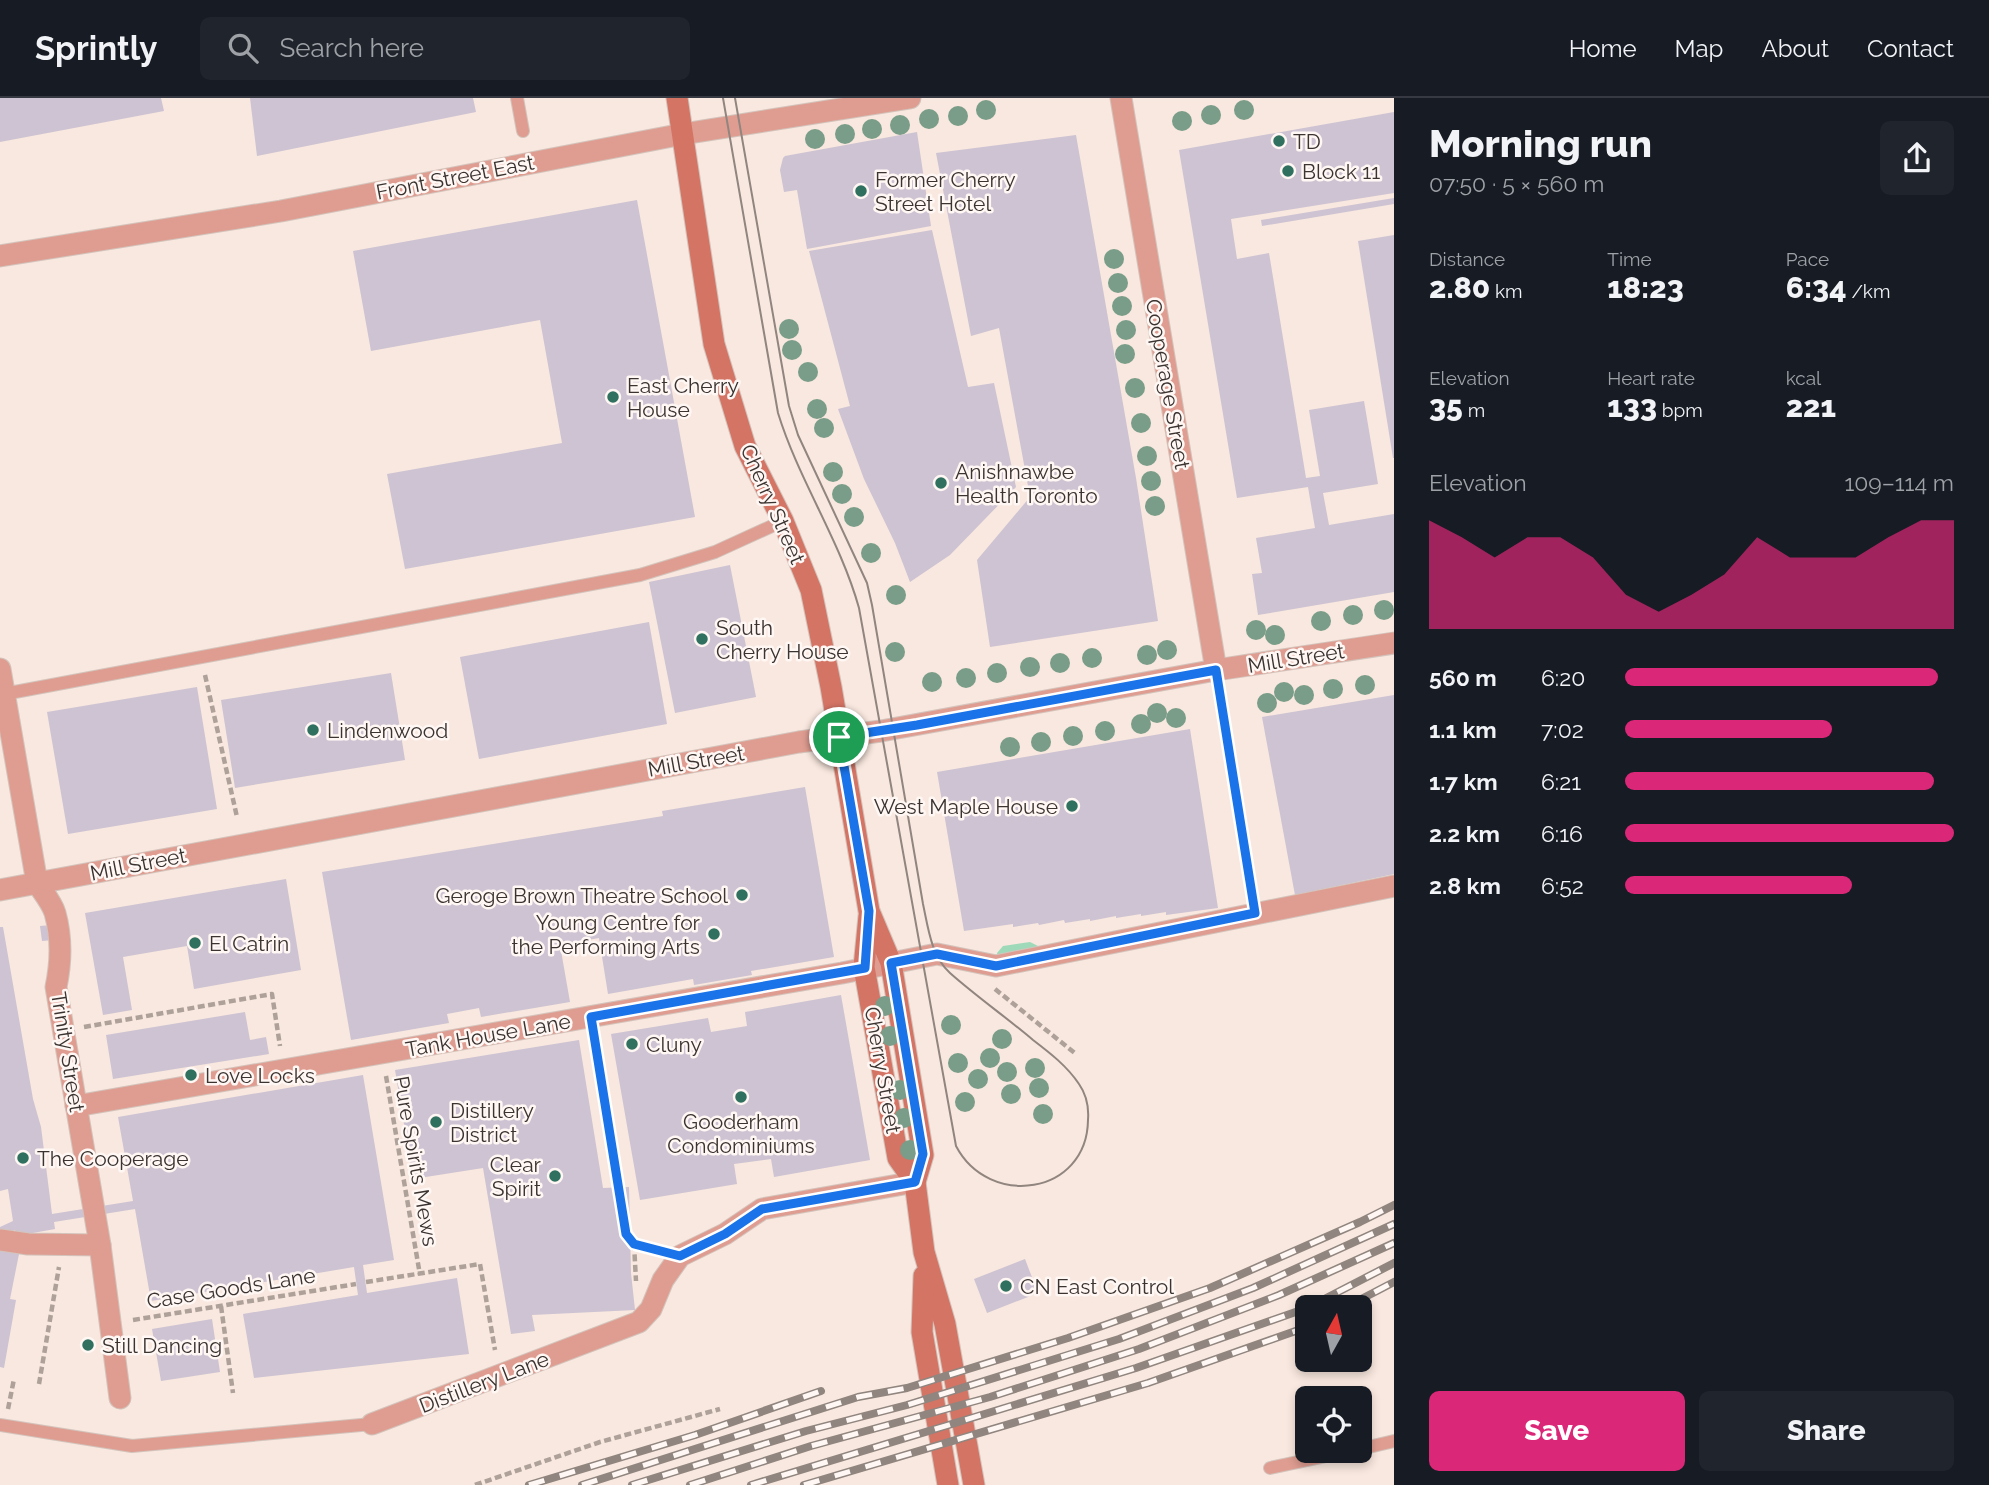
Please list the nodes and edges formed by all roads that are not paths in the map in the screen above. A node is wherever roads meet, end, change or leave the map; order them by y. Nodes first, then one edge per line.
1 (517, 98) edge
2 (677, 98) edge
3 (910, 98) edge
4 (1121, 98) edge
5 (523, 131) dead end
6 (683, 134) junction
7 (0, 256) edge
8 (783, 521) junction
9 (1394, 643) edge
10 (0, 669) edge
11 (1216, 670) junction
12 (4, 694) junction
13 (839, 737) junction
14 (37, 883) junction
15 (1394, 886) edge
16 (0, 890) edge
17 (869, 911) junction
18 (891, 963) junction
19 (865, 968) junction
20 (76, 1106) junction
21 (915, 1182) junction
22 (0, 1240) edge
23 (100, 1245) junction
24 (924, 1252) junction
25 (120, 1398) dead end
26 (372, 1424) joint
27 (2, 1425) edge
28 (1394, 1441) edge
29 (1372, 1446) edge
30 (1295, 1463) edge
31 (1270, 1468) dead end
32 (948, 1485) edge
33 (974, 1485) edge

1 - 5 lane
2 - 6 street, Cherry Street
3 - 6 street, Front Street East
4 - 11 street, Cooperage Street
6 - 7 street, Front Street East
6 - 8 street, Cherry Street
8 - 12 lane
8 - 13 street, Cherry Street
9 - 11 street, Mill Street
10 - 12 street, Trinity Street
11 - 13 street, Mill Street
12 - 14 street, Trinity Street
13 - 14 street, Mill Street
13 - 17 street, Cherry Street
14 - 16 street, Mill Street
14 - 20 street, Trinity Street
15 - 18 street, Tank House Lane
17 - 18 street, Cherry Street
17 - 19 street, Cherry Street
18 - 19 street, Tank House Lane
18 - 21 street, Cherry Street
19 - 20 street, Tank House Lane
19 - 21 street, Cherry Street
20 - 23 street, Trinity Street
21 - 24 street, Cherry Street
21 - 26 street, Distillery Lane
22 - 23 street
23 - 25 street, Trinity Street
24 - 32 street, Cherry Street
24 - 33 street, Cherry Street
26 - 27 lane, Distillery Lane
28 - 29 lane
30 - 31 lane

